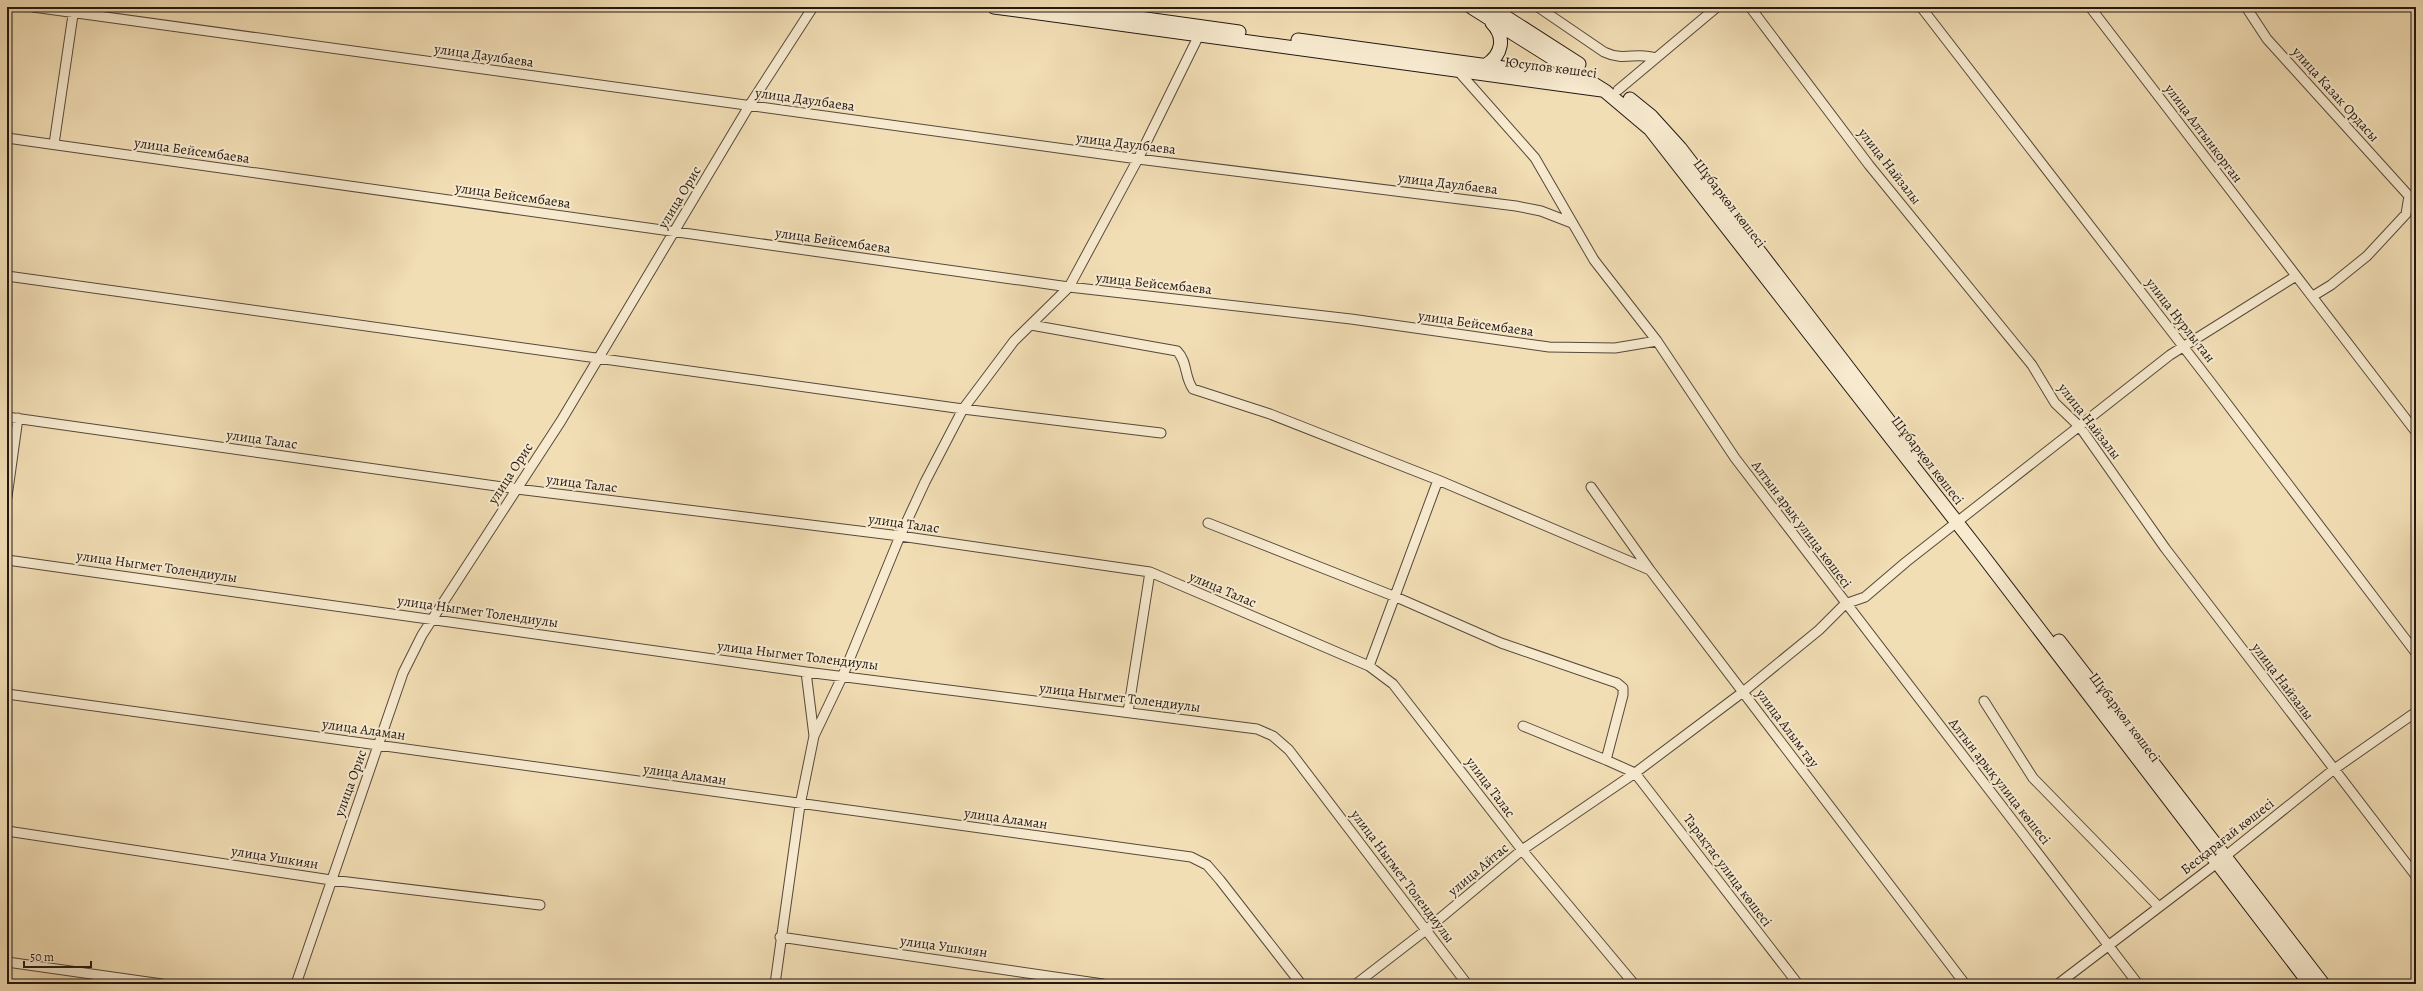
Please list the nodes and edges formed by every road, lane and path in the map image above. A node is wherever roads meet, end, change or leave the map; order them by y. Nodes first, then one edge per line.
1 (33, 7) edge
2 (813, 7) edge
3 (994, 7) edge
4 (1060, 7) edge
5 (1471, 7) edge
6 (1538, 7) edge
7 (1717, 7) edge
8 (1750, 7) edge
9 (1921, 7) edge
10 (2090, 7) edge
11 (2246, 7) edge
12 (74, 10) edge
13 (1487, 11) edge
14 (1200, 32) junction
15 (1656, 58) junction
16 (1486, 65) junction
17 (1459, 72) junction
18 (1612, 90) junction
19 (749, 106) junction
20 (7, 138) edge
21 (54, 144) junction
22 (1138, 159) junction
23 (1572, 223) junction
24 (674, 232) junction
25 (7, 276) edge
26 (2296, 276) junction
27 (1069, 287) junction
28 (2313, 296) junction
29 (1031, 325) junction
30 (1657, 341) junction
31 (2184, 348) junction
32 (598, 359) junction
33 (963, 409) junction
34 (7, 417) edge
35 (18, 418) junction
36 (2080, 427) junction
37 (2416, 432) edge
38 (1161, 433) dead end
39 (1438, 480) junction
40 (1591, 487) dead end
41 (517, 489) junction
42 (7, 497) edge
43 (1960, 520) junction
44 (1208, 523) dead end
45 (900, 536) junction
46 (7, 560) edge
47 (1650, 570) junction
48 (1150, 572) junction
49 (1396, 597) junction
50 (1845, 604) junction
51 (432, 619) junction
52 (2416, 653) edge
53 (1369, 666) junction
54 (806, 672) junction
55 (843, 675) junction
56 (1743, 692) junction
57 (7, 694) edge
58 (1984, 701) dead end
59 (1128, 712) junction
60 (2416, 712) edge
61 (1523, 726) dead end
62 (814, 736) junction
63 (379, 745) junction
64 (1606, 760) junction
65 (2333, 770) junction
66 (1635, 774) junction
67 (800, 805) junction
68 (7, 831) edge
69 (1522, 850) junction
70 (2221, 860) junction
71 (2416, 876) edge
72 (331, 880) junction
73 (540, 905) dead end
74 (2158, 906) junction
75 (1426, 930) junction
76 (780, 937) junction
77 (2109, 945) junction
78 (7, 962) edge
79 (162, 984) edge
80 (296, 984) edge
81 (775, 984) edge
82 (1103, 984) edge
83 (1301, 984) edge
84 (1356, 984) edge
85 (1467, 984) edge
86 (1634, 984) edge
87 (1798, 984) edge
88 (1965, 984) edge
89 (2058, 984) edge
90 (2138, 984) edge
91 (2310, 984) edge
92 (2323, 984) edge

1 - 12 street, улица Даулбаева
2 - 19 street, улица Орис
3 - 14 street, Юсупов көшесі
4 - 14 street, Юсупов көшесі
5 - 13 street, Шұбаркөл көшесі
6 - 15 street
7 - 15 street
8 - 36 street, улица Найзалы
9 - 31 street, улица Нурлы тан
10 - 26 street, улица Алтынкорган
11 - 28 street, улица Казак Ордасы
12 - 19 street, улица Даулбаева
12 - 21 street
13 - 16 street
13 - 18 street, Шұбаркөл көшесі
14 - 16 street, Юсупов көшесі
14 - 17 street, Юсупов көшесі
14 - 22 street
15 - 18 street
16 - 18 street, Юсупов көшесі
17 - 18 street, Юсупов көшесі
17 - 23 street, Алтын арық улица көшесі
18 - 43 street, Шұбаркөл көшесі
19 - 22 street, улица Даулбаева
19 - 24 street, улица Орис
20 - 21 street, улица Бейсембаева
21 - 24 street, улица Бейсембаева
22 - 23 street, улица Даулбаева
22 - 27 street
23 - 30 street, Алтын арық улица көшесі
24 - 27 street, улица Бейсембаева
24 - 32 street, улица Орис
25 - 32 street
26 - 28 street, улица Алтынкорган
26 - 31 street
27 - 29 street
27 - 30 street, улица Бейсембаева
28 - 37 street, улица Алтынкорган
29 - 33 street
29 - 39 street
30 - 50 street, Алтын арық улица көшесі
31 - 36 street
31 - 52 street, улица Нурлы тан
32 - 33 street
32 - 41 street, улица Орис
33 - 38 street
33 - 45 street
34 - 35 street, улица Талас
35 - 41 street, улица Талас
35 - 42 street
36 - 43 street
36 - 65 street, улица Найзалы
39 - 47 street
39 - 49 street
40 - 47 street, улица Алым тау
41 - 45 street, улица Талас
41 - 51 street, улица Орис
43 - 50 street
43 - 70 street, Шұбаркөл көшесі
44 - 49 street
45 - 48 street, улица Талас
45 - 55 street
46 - 51 street, улица Ныгмет Толендиулы
47 - 56 street, улица Алым тау
48 - 53 street, улица Талас
48 - 59 street
49 - 53 street
49 - 64 street
50 - 56 street, улица Айтас
50 - 77 street, Алтын арық улица көшесі
51 - 54 street, улица Ныгмет Толендиулы
51 - 63 street, улица Орис
53 - 69 street, улица Талас
54 - 55 street, улица Ныгмет Толендиулы
54 - 62 street
55 - 59 street, улица Ныгмет Толендиулы
55 - 62 street
56 - 66 street, улица Айтас
56 - 88 street, улица Алым тау
57 - 63 street, улица Аламан
58 - 74 street
59 - 75 street, улица Ныгмет Толендиулы
60 - 65 street, Бесқарағай көшесі
61 - 64 street
62 - 67 street
63 - 67 street, улица Аламан
63 - 72 street, улица Орис
64 - 66 street
65 - 70 street, Бесқарағай көшесі
65 - 71 street, улица Найзалы
66 - 69 street, улица Айтас
66 - 87 street, Тарақтас улица көшесі
67 - 76 street
67 - 83 street, улица Аламан
68 - 72 street, улица Ушкиян
69 - 75 street, улица Айтас
69 - 86 street, улица Талас
70 - 74 street, Бесқарағай көшесі
70 - 91 street, Шұбаркөл көшесі
70 - 92 street, Шұбаркөл көшесі
72 - 73 street, улица Ушкиян
72 - 80 street, улица Орис
74 - 77 street, Бесқарағай көшесі
75 - 84 street, улица Айтас
75 - 85 street, улица Ныгмет Толендиулы
76 - 81 street
76 - 82 street, улица Ушкиян
77 - 89 street, Бесқарағай көшесі
77 - 90 street, Алтын арық улица көшесі
78 - 79 street

